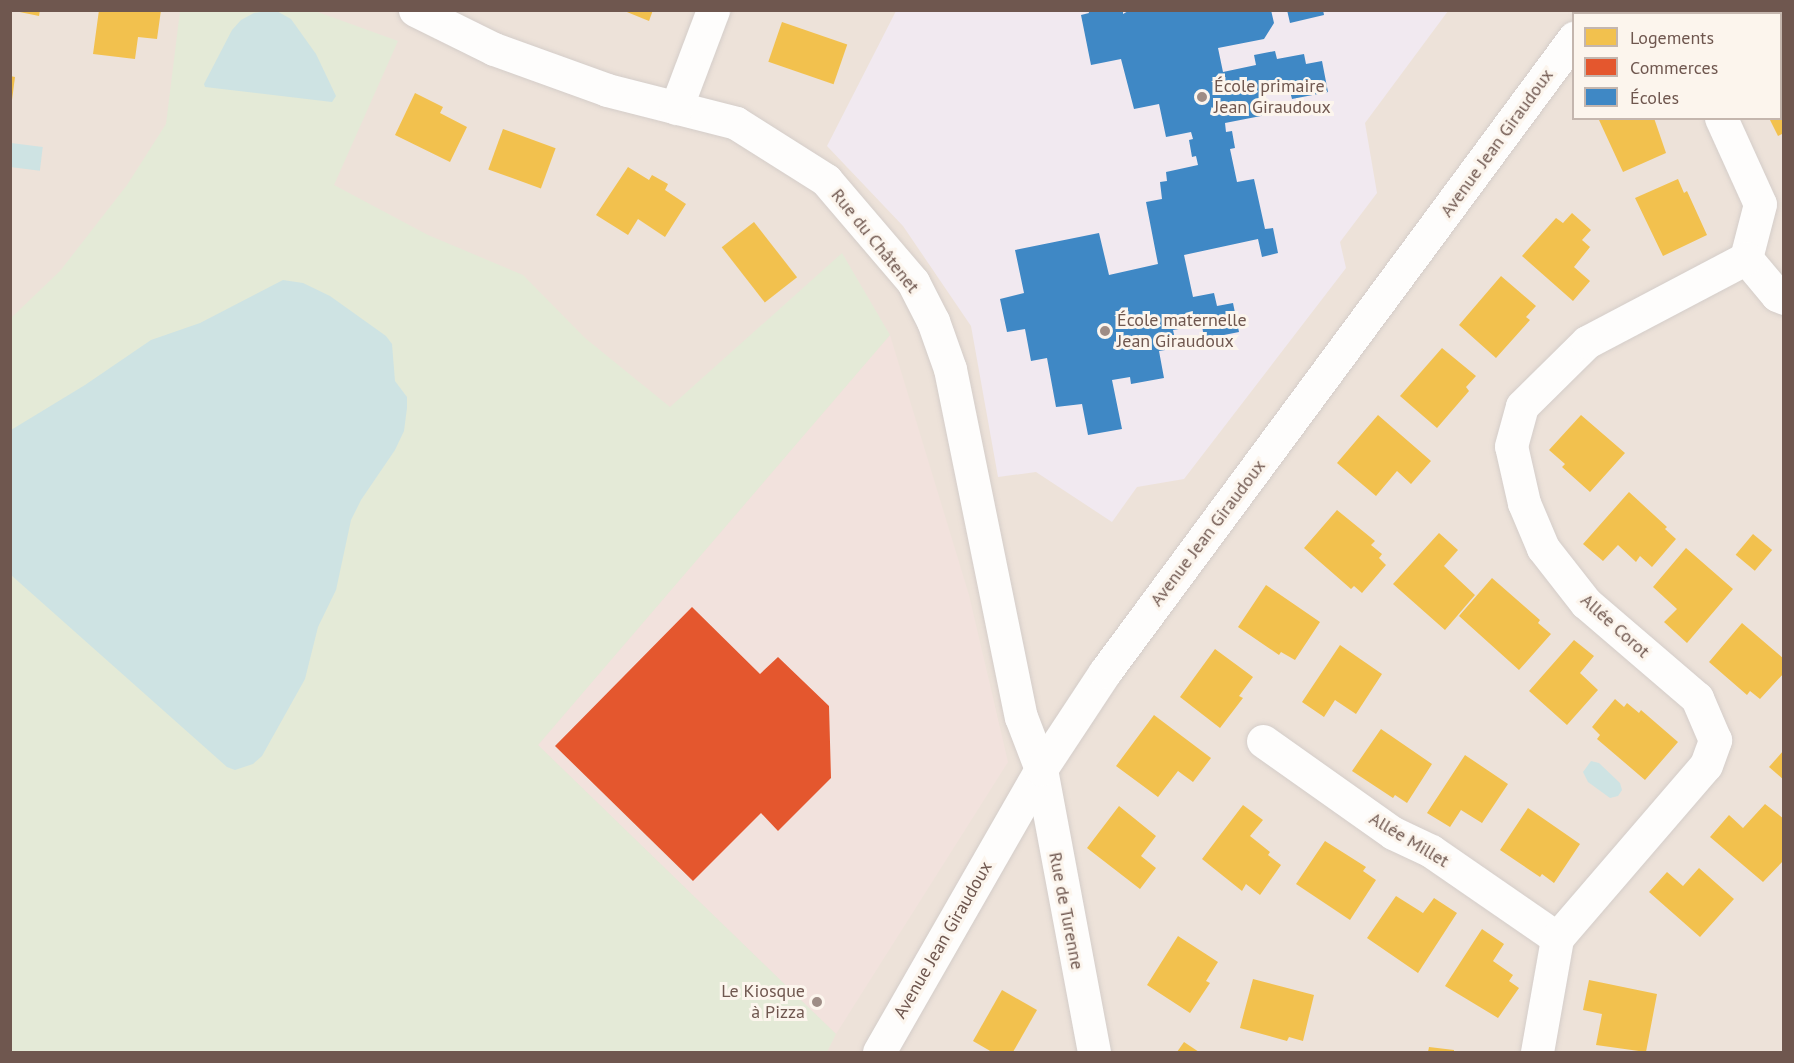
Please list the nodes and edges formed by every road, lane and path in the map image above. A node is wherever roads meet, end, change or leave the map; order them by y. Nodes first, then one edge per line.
1 (416, 10) edge
2 (713, 10) edge
3 (1572, 41) edge
4 (676, 108) junction
5 (1722, 120) edge
6 (1746, 258) junction
7 (1784, 298) edge
8 (1263, 741) dead end
9 (1041, 770) junction
10 (1557, 939) junction
11 (879, 1053) edge
12 (1094, 1053) edge
13 (1537, 1053) edge

1 - 4 street, Rue du Châtenet
2 - 4 street
3 - 9 street, Avenue Jean Giraudoux
4 - 9 street, Rue du Châtenet
5 - 6 street
6 - 7 street
6 - 10 street, Allée Corot
8 - 10 street, Allée Millet
9 - 11 street, Avenue Jean Giraudoux
9 - 12 street, Rue de Turenne
10 - 13 street

